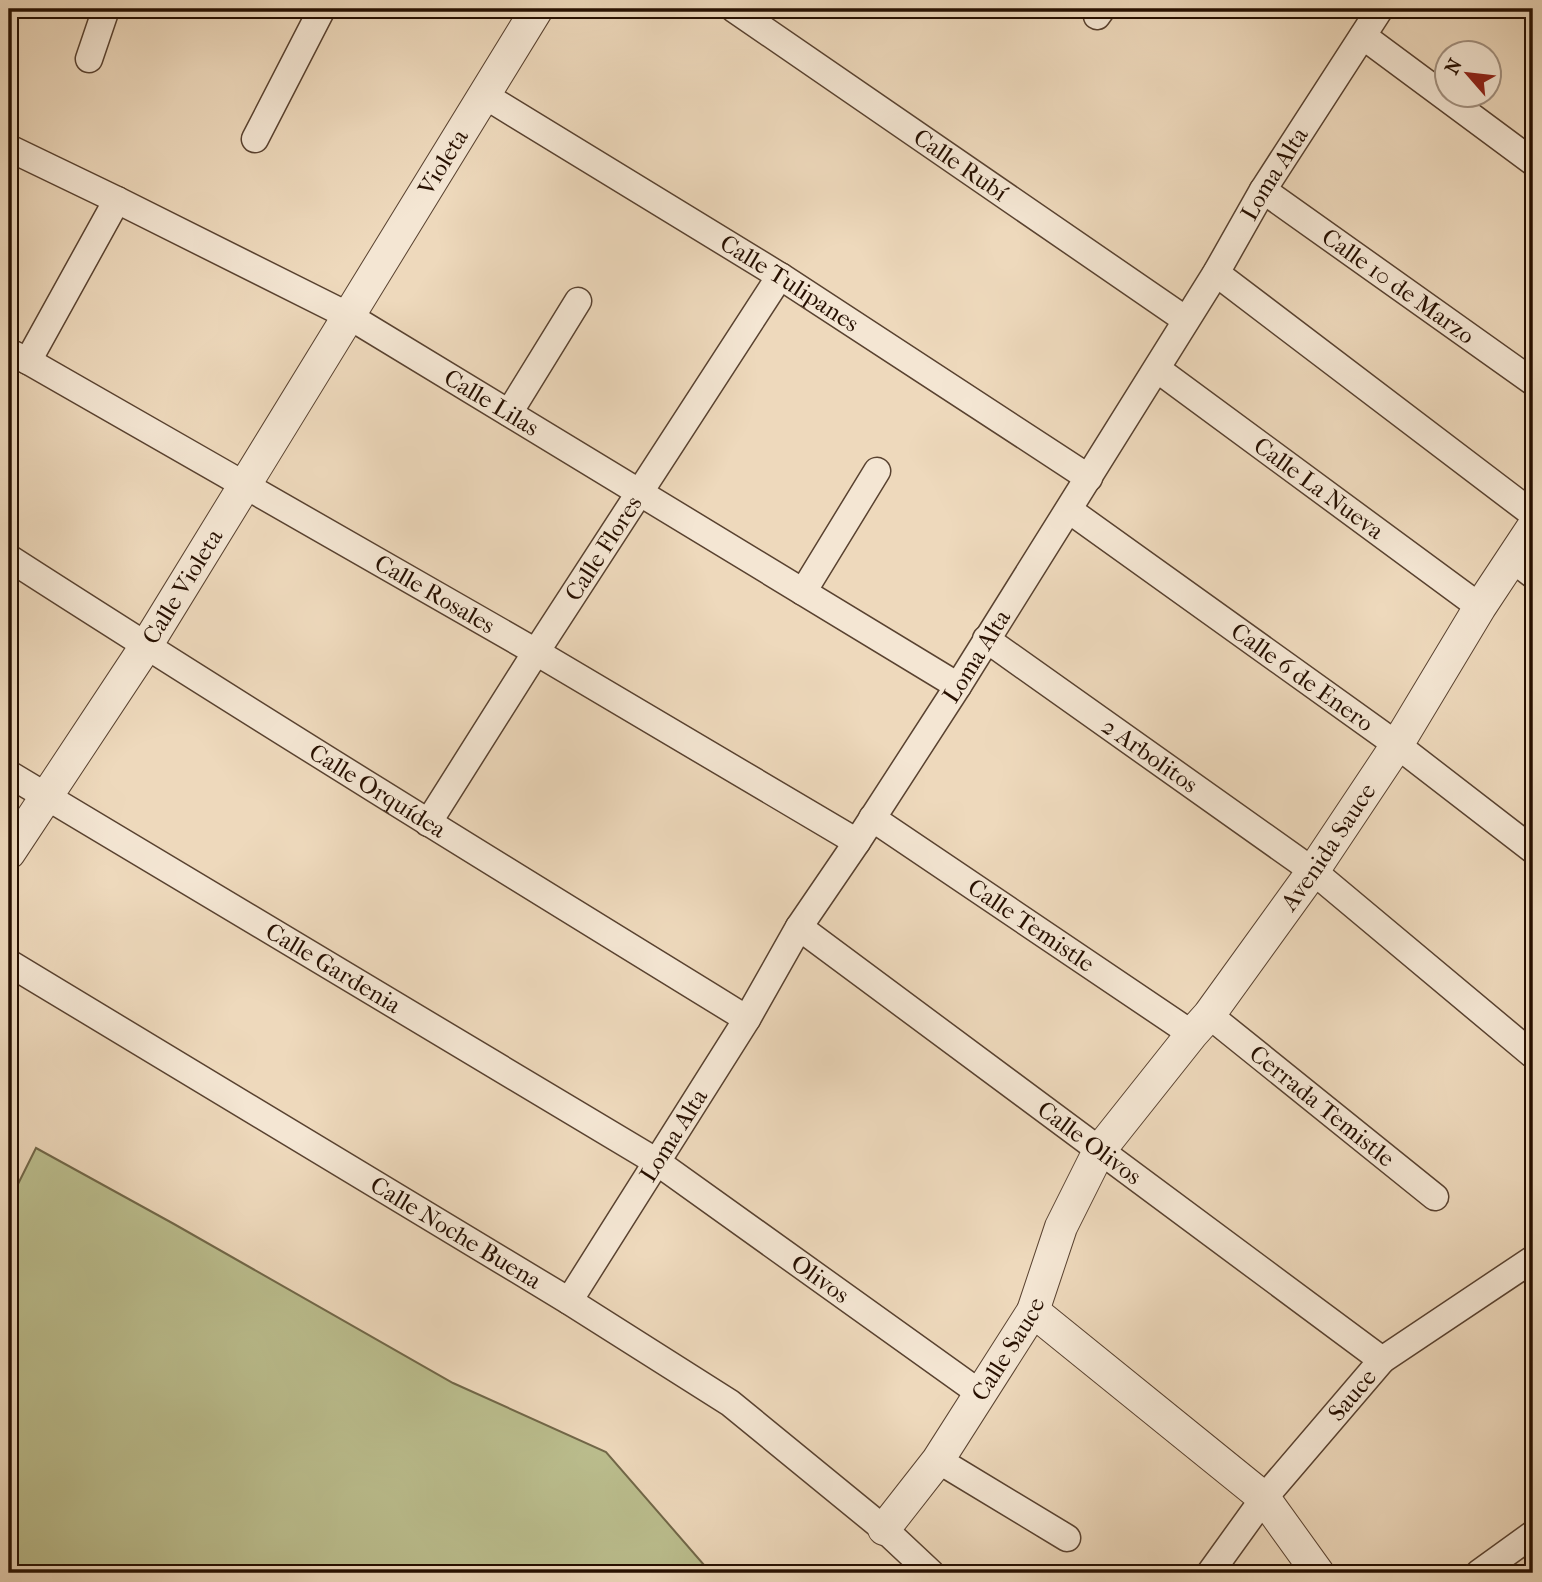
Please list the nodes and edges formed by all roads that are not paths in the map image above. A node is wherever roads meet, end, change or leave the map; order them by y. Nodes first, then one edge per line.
1 (106, 9) edge
2 (322, 9) edge
3 (537, 9) edge
4 (734, 9) edge
5 (1380, 9) edge
6 (1363, 36) junction
7 (89, 59) dead end
8 (484, 95) junction
9 (256, 139) dead end
10 (9, 149) edge
11 (1533, 162) edge
12 (1263, 190) junction
13 (117, 200) junction
14 (1216, 273) junction
15 (780, 276) junction
16 (578, 301) dead end
17 (349, 316) junction
18 (1186, 320) junction
19 (19, 357) edge
20 (1157, 369) junction
21 (1533, 382) edge
22 (509, 413) junction
23 (877, 471) dead end
24 (1089, 478) junction
25 (245, 485) junction
26 (640, 493) junction
27 (1069, 510) junction
28 (1533, 514) edge
29 (1533, 527) edge
30 (9, 558) edge
31 (1523, 567) edge
32 (803, 592) junction
33 (1480, 607) junction
34 (986, 639) junction
35 (146, 646) junction
36 (536, 652) junction
37 (958, 686) junction
38 (1397, 745) junction
39 (9, 774) edge
40 (46, 797) junction
41 (872, 818) junction
42 (428, 823) junction
43 (857, 842) junction
44 (1533, 850) edge
45 (9, 853) edge
46 (1313, 871) junction
47 (799, 927) junction
48 (9, 963) edge
49 (747, 1019) junction
50 (1200, 1024) junction
51 (1533, 1055) edge
52 (1100, 1151) junction
53 (657, 1162) junction
54 (1435, 1197) dead end
55 (1533, 1259) edge
56 (569, 1301) junction
57 (1033, 1311) junction
58 (1382, 1360) junction
59 (981, 1394) junction
60 (939, 1461) junction
61 (1264, 1498) junction
62 (884, 1529) junction
63 (1533, 1534) edge
64 (1067, 1538) dead end
65 (931, 1573) edge
66 (1210, 1573) edge
67 (1318, 1573) edge
68 (1479, 1573) edge

1 - 7 street
2 - 9 street
3 - 8 street, Violeta
4 - 18 street, Calle Rubí
5 - 6 street, Loma Alta
6 - 11 street
6 - 12 street, Loma Alta
8 - 15 street, Calle Tulipanes
8 - 17 street, Violeta
10 - 13 street, Calle Lilas
12 - 14 street, Loma Alta
12 - 21 street, Calle 10 de Marzo
13 - 17 street, Calle Lilas
13 - 19 street
14 - 18 street, Loma Alta
14 - 28 street
15 - 24 street, Calle Tulipanes
15 - 26 street, Calle Flores
16 - 22 street
17 - 22 street, Calle Lilas
17 - 25 street, Calle Violeta
18 - 20 street, Loma Alta
19 - 25 street, Calle Rosales
20 - 24 street, Loma Alta
20 - 33 street, Calle La Nueva
22 - 26 street, Calle Lilas
23 - 32 street
24 - 27 street, Loma Alta
25 - 35 street, Calle Violeta
25 - 36 street, Calle Rosales
26 - 32 street, Calle Lilas
26 - 36 street, Calle Flores
27 - 34 street, Loma Alta
27 - 38 street, Calle 6 de Enero
29 - 31 street, Avenida Sauce
30 - 35 street, Calle Orquídea
31 - 33 street, Avenida Sauce
32 - 37 street, Calle Lilas
33 - 38 street, Avenida Sauce
34 - 37 street, Loma Alta
34 - 46 street, 2 Arbolitos
35 - 40 street, Calle Violeta
35 - 42 street, Calle Orquídea
36 - 42 street, Calle Flores
36 - 43 street, Calle Rosales
37 - 41 street, Loma Alta
38 - 44 street, Calle 6 de Enero
38 - 46 street, Avenida Sauce
39 - 40 street, Calle Gardenia
40 - 45 street, Calle Violeta
40 - 53 street, Calle Gardenia
41 - 43 street, Loma Alta
41 - 50 street, Calle Temistle
42 - 49 street, Calle Orquídea
43 - 47 street, Loma Alta
46 - 50 street, Avenida Sauce
46 - 51 street, 2 Arbolitos
47 - 49 street, Loma Alta
47 - 52 street, Calle Olivos
48 - 56 street, Calle Noche Buena
49 - 53 street, Loma Alta
50 - 52 street, Avenida Sauce
50 - 54 street, Cerrada Temistle
52 - 57 street, Calle Sauce
52 - 58 street, Calle Olivos
53 - 56 street, Loma Alta
53 - 59 street, Olivos
55 - 58 street, Sauce
56 - 62 street, Calle Noche Buena
57 - 59 street, Calle Sauce
57 - 61 street
58 - 61 street, Sauce
59 - 60 street, Calle Sauce
60 - 62 street, Calle Sauce
60 - 64 street
61 - 66 street, Sauce
61 - 67 street
62 - 65 street, Calle Noche Buena
63 - 68 street

